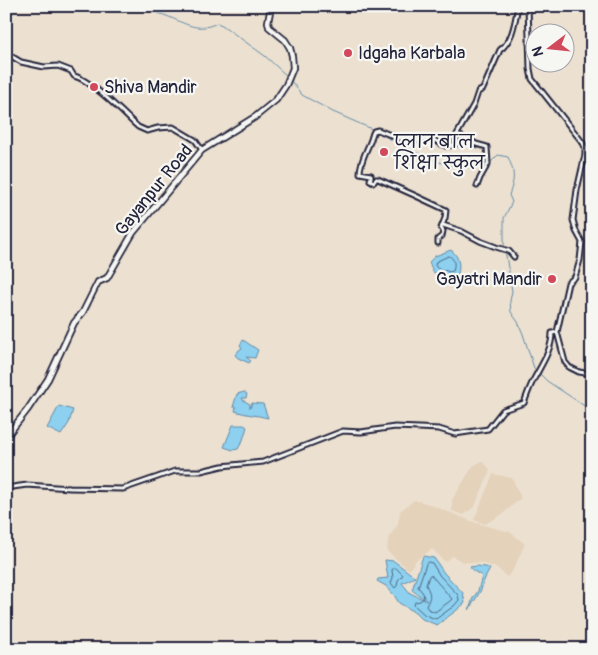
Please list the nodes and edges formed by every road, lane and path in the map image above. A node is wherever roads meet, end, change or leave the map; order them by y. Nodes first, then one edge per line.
1 (271, 6) edge
2 (518, 6) edge
3 (528, 6) edge
4 (6, 53) edge
5 (457, 134) junction
6 (202, 150) junction
7 (584, 161) junction
8 (592, 163) edge
9 (477, 186) dead end
10 (443, 225) junction
11 (438, 243) dead end
12 (514, 257) dead end
13 (557, 332) junction
14 (592, 374) edge
15 (6, 437) edge
16 (6, 488) edge

1 - 6 street, Gayanpur Road
2 - 5 street
3 - 7 street
4 - 6 street
5 - 9 street
5 - 10 street
6 - 15 street, Gayanpur Road
7 - 8 street
7 - 13 street
10 - 11 street
10 - 12 street
13 - 14 street
13 - 16 street

